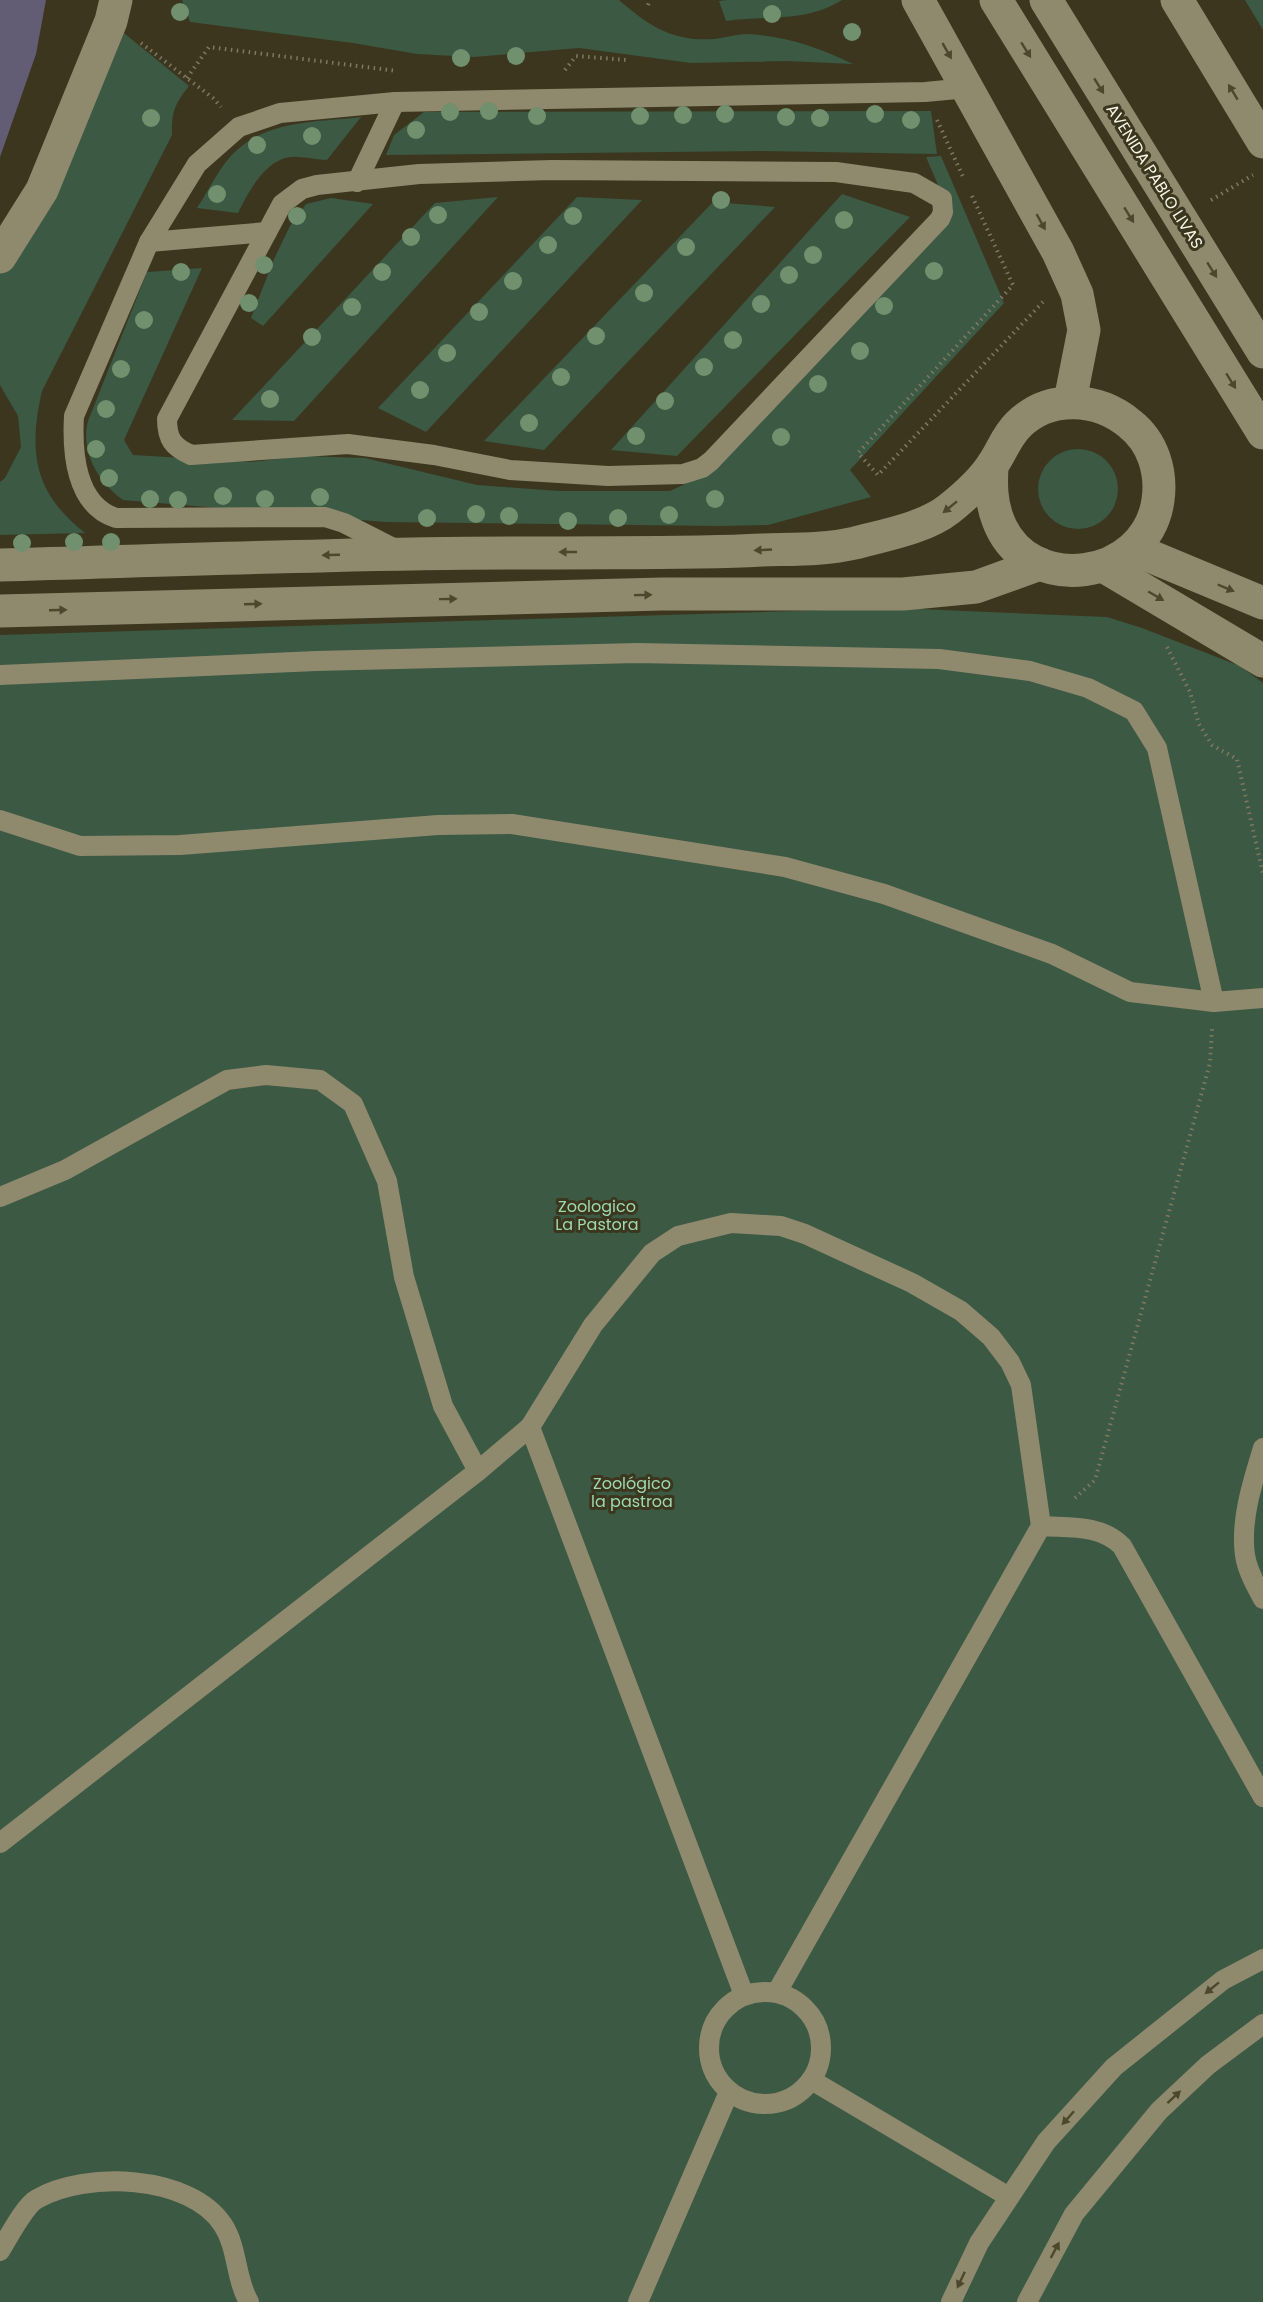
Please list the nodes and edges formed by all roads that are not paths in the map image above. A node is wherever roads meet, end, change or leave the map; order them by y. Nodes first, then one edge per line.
1 (918, 0) edge
2 (996, 0) edge
3 (1046, 0) edge
4 (1177, 0) edge
5 (114, 10) edge
6 (968, 88) junction
7 (395, 102) junction
8 (1263, 142) edge
9 (357, 182) junction
10 (267, 232) junction
11 (149, 242) junction
12 (0, 257) edge
13 (1263, 352) edge
14 (1070, 401) junction
15 (1263, 433) edge
16 (992, 466) junction
17 (1133, 549) junction
18 (403, 553) junction
19 (1040, 564) junction
20 (0, 565) edge
21 (1105, 567) junction
22 (1263, 603) edge
23 (0, 611) edge
24 (1263, 661) edge
25 (0, 675) edge
26 (0, 820) edge
27 (1263, 998) edge
28 (1214, 1002) junction
29 (0, 1197) edge
30 (530, 1427) junction
31 (1263, 1449) edge
32 (478, 1472) junction
33 (1041, 1526) junction
34 (1263, 1599) edge
35 (1263, 1797) edge
36 (0, 1843) edge
37 (1263, 1959) edge
38 (777, 1992) junction
39 (744, 1995) junction
40 (1263, 2025) edge
41 (813, 2081) junction
42 (729, 2092) junction
43 (1010, 2197) junction
44 (0, 2251) edge
45 (249, 2302) edge
46 (638, 2302) edge
47 (951, 2302) edge
48 (1027, 2302) edge

1 -> 6 street
2 -> 15 street
3 -> 13 street, AVENIDA PABLO LIVAS
8 -> 4 street
5 - 12 street
6 - 7 lane
6 -> 14 street
7 - 9 lane
7 - 11 lane
9 - 10 lane
9 - 10 lane
10 - 11 lane
11 - 18 lane
14 - 16 street
14 - 17 street
16 -> 18 street
16 - 19 street
17 - 21 street
17 -> 22 street
18 -> 20 street
19 - 21 street
23 -> 19 street
21 -> 24 street
25 - 28 lane
26 - 28 lane
27 - 28 lane
29 - 32 lane
30 - 32 lane
30 - 33 lane
30 - 39 lane
31 - 34 lane
32 - 36 lane
33 - 35 lane
33 - 38 lane
37 -> 43 lane
38 - 39 lane
38 - 41 lane
39 - 42 lane
48 -> 40 lane
41 - 42 lane
41 - 43 lane
42 - 46 lane
43 -> 47 lane
44 - 45 lane

